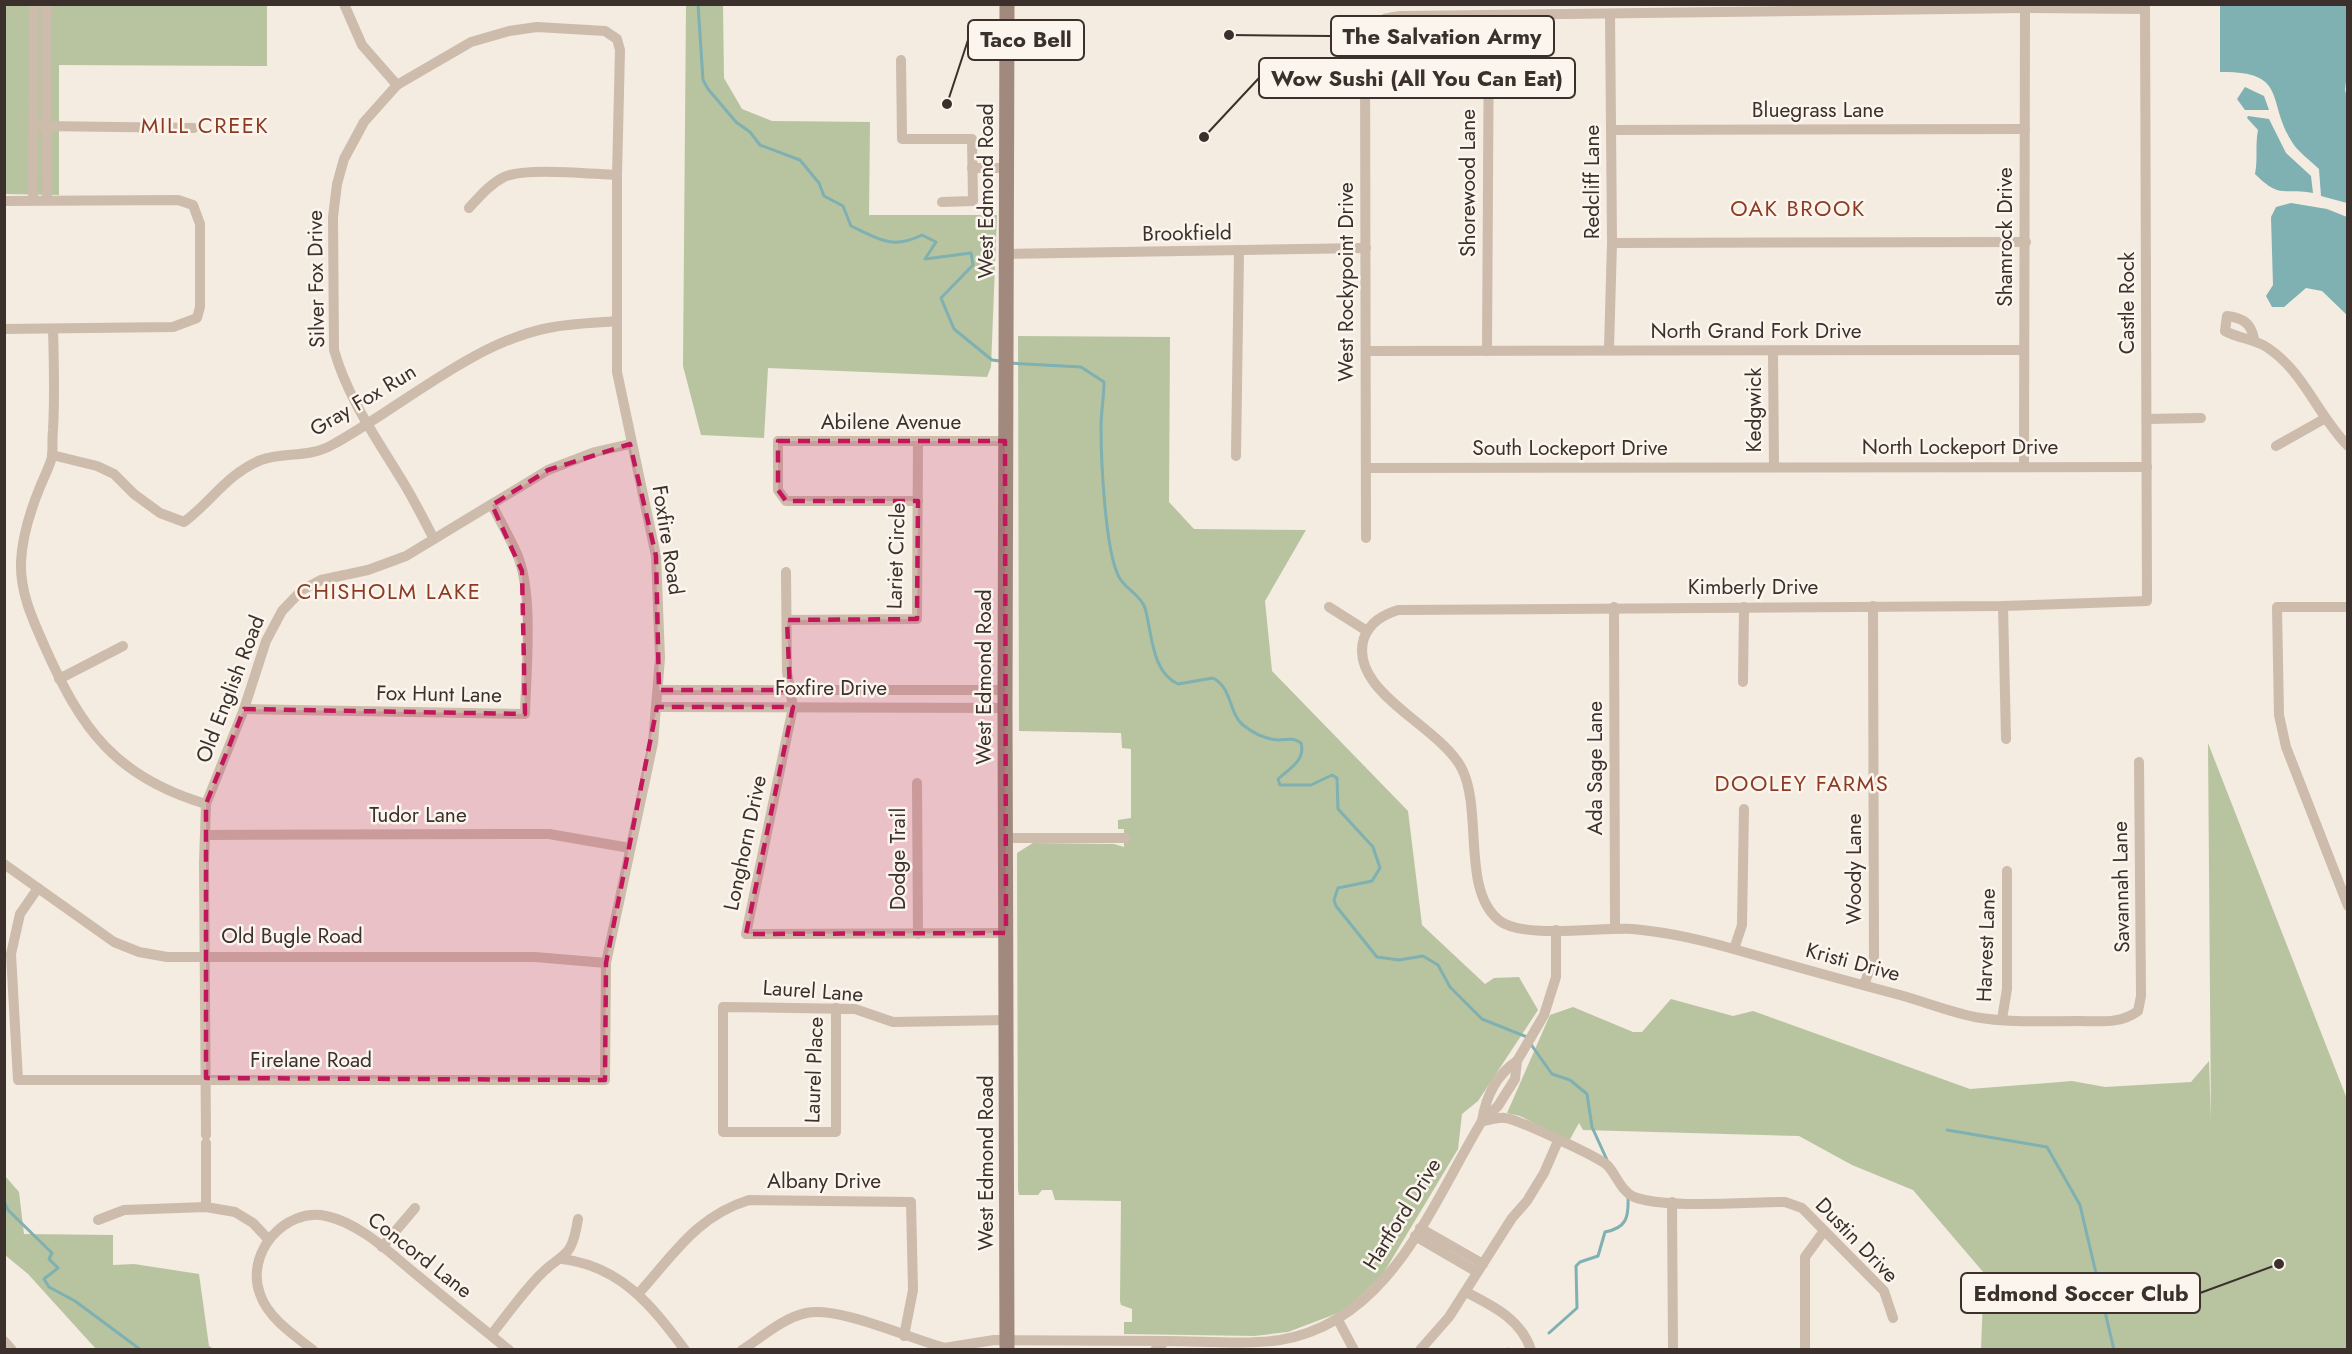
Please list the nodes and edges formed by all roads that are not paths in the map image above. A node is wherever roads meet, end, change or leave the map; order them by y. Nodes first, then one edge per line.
1 (34, 4) edge
2 (46, 4) edge
3 (344, 4) edge
4 (1007, 4) edge
5 (2145, 7) edge
6 (1732, 8) edge
7 (1753, 8) edge
8 (2025, 8) junction
9 (1610, 14) junction
10 (1489, 16) junction
11 (616, 39) joint
12 (901, 60) dead end
13 (398, 85) junction
14 (33, 126) junction
15 (46, 126) junction
16 (194, 128) dead end
17 (2025, 129) junction
18 (1611, 130) junction
19 (972, 168) junction
20 (1008, 168) junction
21 (616, 175) junction
22 (33, 200) junction
23 (47, 200) junction
24 (4, 201) edge
25 (942, 202) dead end
26 (469, 208) dead end
27 (2026, 242) junction
28 (1612, 243) junction
29 (1366, 248) junction
30 (1239, 252) junction
31 (1008, 254) junction
32 (616, 321) junction
33 (4, 329) edge
34 (53, 329) junction
35 (2254, 339) dead end
36 (1609, 349) junction
37 (2024, 350) junction
38 (1366, 351) junction
39 (1487, 351) junction
40 (1773, 352) junction
41 (2201, 418) dead end
42 (2147, 419) junction
43 (2324, 419) junction
44 (367, 425) junction
45 (1005, 441) junction
46 (918, 442) junction
47 (630, 444) junction
48 (2276, 446) dead end
49 (2348, 446) edge
50 (52, 455) junction
51 (1236, 456) dead end
52 (2024, 466) junction
53 (2147, 466) junction
54 (1774, 467) junction
55 (1366, 468) junction
56 (918, 501) junction
57 (492, 506) junction
58 (1366, 538) dead end
59 (434, 539) junction
60 (786, 572) dead end
61 (2147, 601) joint
62 (1873, 606) junction
63 (2003, 606) junction
64 (1614, 607) junction
65 (1744, 607) junction
66 (2348, 607) edge
67 (1329, 608) dead end
68 (788, 620) junction
69 (1367, 631) junction
70 (123, 646) dead end
71 (59, 679) junction
72 (1743, 682) dead end
73 (659, 690) junction
74 (790, 690) junction
75 (1005, 690) junction
76 (657, 706) junction
77 (793, 707) junction
78 (1005, 708) junction
79 (244, 709) junction
80 (2006, 739) dead end
81 (2139, 762) dead end
82 (917, 783) dead end
83 (206, 804) junction
84 (1744, 809) dead end
85 (205, 835) junction
86 (1005, 838) junction
87 (1126, 838) dead end
88 (630, 848) junction
89 (4, 864) edge
90 (2007, 871) dead end
91 (38, 888) junction
92 (2348, 906) edge
93 (1615, 928) junction
94 (1556, 930) junction
95 (1006, 933) junction
96 (918, 934) junction
97 (1734, 949) junction
98 (204, 955) junction
99 (606, 963) junction
100 (1864, 985) junction
101 (836, 1008) junction
102 (2138, 1011) joint
103 (2002, 1019) junction
104 (1007, 1020) junction
105 (206, 1078) junction
106 (605, 1080) joint
107 (1482, 1121) junction
108 (723, 1132) joint
109 (1558, 1141) junction
110 (1672, 1202) junction
111 (206, 1207) junction
112 (415, 1208) dead end
113 (578, 1218) dead end
114 (98, 1220) dead end
115 (1824, 1231) junction
116 (1418, 1232) junction
117 (268, 1239) junction
118 (382, 1247) junction
119 (562, 1259) junction
120 (1480, 1268) junction
121 (1466, 1292) junction
122 (639, 1293) junction
123 (1893, 1318) dead end
124 (1338, 1320) junction
125 (491, 1335) junction
126 (904, 1336) junction
127 (4, 1341) edge
128 (1166, 1341) junction
129 (1008, 1345) edge
130 (1218, 1345) edge
131 (948, 1349) edge
132 (12, 1350) edge
133 (313, 1350) edge
134 (509, 1350) edge
135 (686, 1350) edge
136 (742, 1350) edge
137 (1155, 1350) edge
138 (1354, 1350) edge
139 (1420, 1350) edge
140 (1531, 1350) edge
141 (1672, 1350) edge
142 (1805, 1350) edge

1 - 14 street
2 - 15 street
3 - 13 street
4 - 20 main road, West Edmond Road
5 - 8 street
5 - 42 street, Castle Rock
6 - 7 street
6 - 9 street
7 - 8 street
8 - 17 street, Shamrock Drive
9 - 10 street
9 - 18 street, Redcliff Lane
10 - 29 street, West Rockypoint Drive
10 - 39 street, Shorewood Lane
11 - 13 street, Silver Fox Drive
11 - 21 street, Foxfire Road
12 - 19 street
13 - 44 street, Silver Fox Drive
14 - 15 street
14 - 22 street
15 - 16 street
15 - 23 street
17 - 18 street, Bluegrass Lane
17 - 27 street, Shamrock Drive
18 - 28 street, Redcliff Lane
19 - 20 street
19 - 25 street
20 - 31 main road, West Edmond Road
21 - 26 street
21 - 32 street, Foxfire Road
22 - 23 street
22 - 24 street
23 - 34 street
27 - 28 street
27 - 37 street, Shamrock Drive
28 - 36 street, Redcliff Lane
29 - 30 street, Brookfield
29 - 38 street, West Rockypoint Drive
30 - 31 street, Brookfield
30 - 51 street
31 - 45 main road, West Edmond Road
32 - 44 street, Gray Fox Run
32 - 47 street, Foxfire Road
33 - 34 street
34 - 50 street
35 - 43 street
36 - 39 street, North Grand Fork Drive
36 - 40 street, North Grand Fork Drive
37 - 40 street, North Grand Fork Drive
37 - 52 street, Shamrock Drive
38 - 39 street, North Grand Fork Drive
38 - 55 street, West Rockypoint Drive
40 - 54 street, Kedgwick
41 - 42 street
42 - 53 street, Castle Rock
43 - 48 street
43 - 49 street
44 - 50 street, Gray Fox Run
44 - 59 street, Silver Fox Drive
45 - 46 street, Abilene Avenue
45 - 75 main road, West Edmond Road
46 - 56 street, Lariet Circle
46 - 56 street, Abilene Avenue
47 - 57 street, Old English Road
47 - 73 street, Foxfire Road
50 - 71 street
52 - 53 street, North Lockeport Drive
52 - 54 street, North Lockeport Drive
53 - 61 street, Castle Rock
54 - 55 street, South Lockeport Drive
55 - 58 street, West Rockypoint Drive
56 - 68 street, Lariet Circle
57 - 59 street, Old English Road
57 - 79 street, Fox Hunt Lane
59 - 79 street, Old English Road
60 - 68 street, Longhorn Drive
61 - 63 street, Kimberly Drive
62 - 63 street, Kimberly Drive
62 - 65 street, Kimberly Drive
62 - 100 street, Woody Lane
63 - 80 street
64 - 65 street, Kimberly Drive
64 - 69 street, Kimberly Drive
64 - 93 street, Ada Sage Lane
65 - 72 street
66 - 92 street
67 - 69 street
68 - 74 street, Longhorn Drive
69 - 94 street, Kristi Drive
70 - 71 street
71 - 83 street
73 - 74 street, Foxfire Drive
73 - 76 street, Foxfire Road
74 - 75 street, Foxfire Drive
74 - 77 street, Longhorn Drive
75 - 78 main road, West Edmond Road
76 - 77 street, Foxfire Drive
76 - 88 street, Foxfire Road
77 - 78 street, Foxfire Drive
77 - 96 street, Longhorn Drive
78 - 86 main road, West Edmond Road
79 - 83 street, Old English Road
81 - 102 street, Savannah Lane
82 - 96 street, Dodge Trail
83 - 85 street, Old English Road
84 - 97 street
85 - 88 street, Tudor Lane
85 - 98 street, Old English Road
86 - 87 street
86 - 95 main road, West Edmond Road
88 - 99 street, Foxfire Road
89 - 91 street, Old Bugle Road
90 - 103 street, Harvest Lane
91 - 98 street, Old Bugle Road
91 - 105 street, Firelane Road
93 - 94 street, Kristi Drive
93 - 97 street, Kristi Drive
94 - 107 street, Hartford Drive
95 - 96 street, Longhorn Drive
95 - 104 main road, West Edmond Road
97 - 100 street, Kristi Drive
98 - 99 street, Old Bugle Road
98 - 105 street, Old English Road
99 - 106 street, Foxfire Road
100 - 103 street, Kristi Drive
101 - 104 street, Laurel Lane
101 - 108 street, Laurel Place
101 - 108 street, Laurel Lane
102 - 103 street, Kristi Drive
104 - 129 main road, West Edmond Road
105 - 106 street, Firelane Road
105 - 111 street, Old English Road
107 - 109 street, Dustin Drive
107 - 116 street, Hartford Drive
109 - 110 street, Dustin Drive
109 - 120 street
110 - 115 street, Dustin Drive
110 - 141 street
111 - 114 street
111 - 117 street
112 - 118 street
113 - 119 street
115 - 123 street, Dustin Drive
115 - 142 street
116 - 120 street
116 - 124 street, Hartford Drive
117 - 118 street, Concord Lane
117 - 133 street
118 - 125 street, Concord Lane
119 - 122 street
119 - 125 street
120 - 121 street
121 - 139 street
121 - 140 street
122 - 126 street, Albany Drive
122 - 135 street
124 - 130 street, Hartford Drive
124 - 138 street
125 - 134 street, Concord Lane
126 - 131 street, Hartford Drive
126 - 136 street, Hartford Drive
127 - 132 street
128 - 129 street, Hartford Drive
128 - 130 street, Hartford Drive
128 - 137 street
129 - 131 street, Hartford Drive

